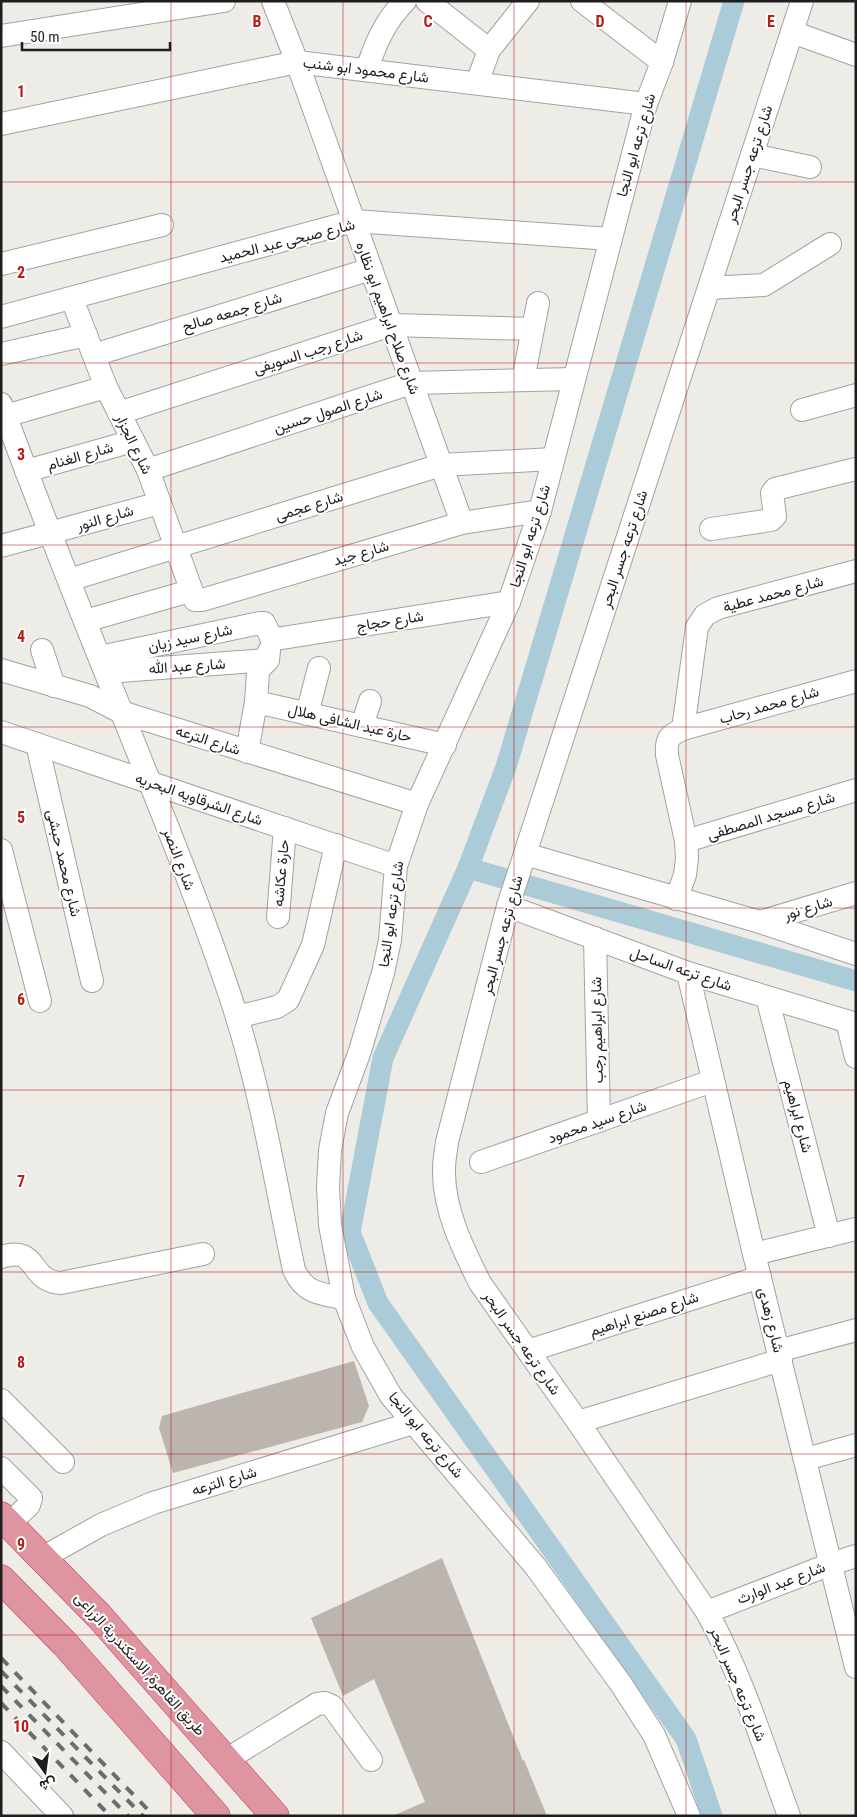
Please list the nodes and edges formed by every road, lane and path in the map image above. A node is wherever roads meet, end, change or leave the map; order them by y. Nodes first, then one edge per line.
1 (224, 1) edge
2 (405, 1) edge
3 (427, 1) edge
4 (528, 1) edge
5 (582, 1) edge
6 (680, 1) edge
7 (802, 1) edge
8 (279, 5) edge
9 (792, 32) junction
10 (1, 36) edge
11 (489, 50) junction
12 (856, 56) edge
13 (297, 62) junction
14 (662, 62) junction
15 (367, 70) junction
16 (477, 83) junction
17 (646, 104) junction
18 (1, 124) edge
19 (752, 155) junction
20 (810, 167) dead end
21 (354, 221) junction
22 (162, 225) dead end
23 (610, 239) junction
24 (830, 244) dead end
25 (1, 264) edge
26 (370, 269) junction
27 (709, 288) junction
28 (72, 299) junction
29 (538, 302) dead end
30 (1, 317) edge
31 (391, 325) junction
32 (532, 329) junction
33 (90, 345) junction
34 (1, 354) edge
35 (574, 379) junction
36 (523, 380) junction
37 (411, 383) junction
38 (106, 388) junction
39 (856, 395) edge
40 (3, 410) edge
41 (802, 410) dead end
42 (119, 413) junction
43 (133, 441) junction
44 (553, 459) junction
45 (441, 465) junction
46 (856, 469) edge
47 (148, 470) junction
48 (26, 471) junction
49 (160, 502) junction
50 (540, 511) junction
51 (462, 523) junction
52 (711, 528) dead end
53 (50, 534) junction
54 (1, 546) edge
55 (175, 547) junction
56 (856, 571) edge
57 (69, 580) junction
58 (190, 591) junction
59 (509, 602) junction
60 (85, 621) junction
61 (210, 633) junction
62 (271, 637) junction
63 (42, 650) dead end
64 (268, 660) junction
65 (218, 664) junction
66 (103, 665) junction
67 (319, 668) dead end
68 (1, 670) edge
69 (856, 681) edge
70 (54, 686) junction
71 (370, 701) dead end
72 (256, 702) junction
73 (121, 712) junction
74 (307, 714) junction
75 (362, 726) junction
76 (683, 729) junction
77 (1, 732) edge
78 (37, 744) junction
79 (445, 745) junction
80 (247, 752) junction
81 (150, 782) junction
82 (856, 790) edge
83 (417, 804) junction
84 (285, 828) junction
85 (686, 841) junction
86 (336, 845) junction
87 (1, 850) edge
88 (525, 854) junction
89 (396, 866) junction
90 (856, 893) edge
91 (676, 899) junction
92 (508, 906) junction
93 (278, 917) dead end
94 (760, 922) junction
95 (595, 938) junction
96 (856, 954) edge
97 (688, 973) junction
98 (92, 981) dead end
99 (767, 997) junction
100 (40, 1001) dead end
101 (236, 1017) junction
102 (851, 1023) edge
103 (856, 1057) edge
104 (712, 1081) junction
105 (599, 1121) junction
106 (481, 1162) dead end
107 (856, 1229) edge
108 (829, 1236) junction
109 (203, 1254) dead end
110 (754, 1254) junction
111 (1, 1257) edge
112 (760, 1277) junction
113 (344, 1298) junction
114 (856, 1330) edge
115 (528, 1350) junction
116 (780, 1356) junction
117 (1, 1400) edge
118 (578, 1422) junction
119 (414, 1423) junction
120 (856, 1445) edge
121 (806, 1459) junction
122 (63, 1462) dead end
123 (1, 1468) edge
124 (5, 1520) edge
125 (856, 1556) edge
126 (42, 1558) junction
127 (831, 1564) junction
128 (1, 1579) edge
129 (707, 1612) junction
130 (856, 1667) edge
131 (1, 1752) edge
132 (226, 1760) junction
133 (371, 1760) dead end
134 (62, 1816) edge
135 (216, 1816) edge
136 (275, 1816) edge
137 (689, 1816) edge
138 (788, 1816) edge

1 - 10 street
2 - 15 street
3 - 11 street
4 - 11 street
5 - 14 street
6 - 14 street, شارع ترعه ابو النجا
7 - 9 street, شارع ترعه جسر البحر
8 - 13 street, شارع صلاح ابراهيم ابو نظاره
9 - 12 street
9 - 19 street, شارع ترعه جسر البحر
11 - 16 street
13 - 15 street, شارع محمود ابو شنب
13 - 18 street, شارع محمود ابو شنب
13 - 21 street, شارع صلاح ابراهيم ابو نظاره
14 - 17 street, شارع ترعه ابو النجا
15 - 16 street, شارع محمود ابو شنب
16 - 17 street, شارع محمود ابو شنب
17 - 23 street, شارع ترعه ابو النجا
19 - 20 street
19 - 27 street, شارع ترعه جسر البحر
21 - 23 street, شارع صبحى عبد الحميد
21 - 26 street, شارع صلاح ابراهيم ابو نظاره
21 - 28 street, شارع صبحى عبد الحميد
22 - 25 street
23 - 35 street, شارع ترعه ابو النجا
24 - 27 street
26 - 31 street, شارع صلاح ابراهيم ابو نظاره
26 - 33 street, شارع جمعه صالح
27 - 88 street, شارع ترعه جسر البحر
28 - 30 street, شارع صبحى عبد الحميد
28 - 33 street, شارع الجزار
29 - 32 street
31 - 32 street, شارع رجب السويفى
31 - 37 street, شارع صلاح ابراهيم ابو نظاره
31 - 42 street, شارع رجب السويفى
32 - 36 street
33 - 34 street, شارع جمعه صالح
33 - 38 street, شارع الجزار
35 - 36 street, شارع الصول حسين
35 - 44 street, شارع ترعه ابو النجا
36 - 37 street, شارع الصول حسين
37 - 45 street, شارع صلاح ابراهيم ابو نظاره
37 - 47 street, شارع الصول حسين
38 - 40 street
38 - 42 street, شارع الجزار
39 - 41 street
40 - 48 street, شارع النصر
42 - 43 street, شارع الجزار
43 - 47 street, شارع الجزار
43 - 48 street, شارع الغنام
44 - 45 street, شارع عجمى
44 - 50 street, شارع ترعه ابو النجا
45 - 51 street, شارع صلاح ابراهيم ابو نظاره
45 - 55 street, شارع عجمى
46 - 52 street
47 - 49 street, شارع الجزار
48 - 53 street, شارع النصر
49 - 53 street, شارع النور
49 - 55 street, شارع الجزار
50 - 51 street, شارع جيد
50 - 59 street, شارع ترعه ابو النجا
51 - 58 street, شارع جيد
53 - 54 street, شارع النور
53 - 57 street, شارع النصر
55 - 57 street, شارع عجمى
55 - 58 street, شارع الجزار
56 - 76 street, شارع محمد عطية
57 - 60 street, شارع النصر
58 - 60 street
59 - 62 street, شارع حجاج
59 - 79 street, شارع ترعه ابو النجا
60 - 66 street, شارع النصر
61 - 62 street, شارع سيد زيان
61 - 65 street
61 - 66 street, شارع سيد زيان
62 - 64 street
63 - 70 street
64 - 65 street, شارع عبد الله
64 - 72 street
65 - 66 street, شارع عبد الله
66 - 73 street, شارع النصر
67 - 74 street
68 - 70 street, شارع الترعه
69 - 76 street, شارع محمد رحاب
70 - 73 street, شارع الترعه
71 - 75 street
72 - 74 street, حارة عبد الشافى هلال
72 - 80 street
73 - 80 street, شارع الترعه
73 - 81 street, شارع النصر
74 - 75 street, حارة عبد الشافى هلال
75 - 79 street, حارة عبد الشافى هلال
76 - 85 street
77 - 78 street, شارع الشرقاويه البحريه
78 - 81 street, شارع الشرقاويه البحريه
78 - 98 street, شارع محمد حبشى
79 - 83 street, شارع ترعه ابو النجا
80 - 83 street, شارع الترعه
81 - 84 street, شارع الشرقاويه البحريه
81 - 101 street, شارع النصر
82 - 85 street, شارع مسجد المصطفى
83 - 89 street, شارع ترعه ابو النجا
84 - 86 street, شارع الشرقاويه البحريه
84 - 93 street, حارة عكاشه
85 - 91 street
86 - 89 street, شارع الشرقاويه البحريه
86 - 101 street
87 - 100 street
88 - 91 street
88 - 92 street, شارع ترعه جسر البحر
89 - 113 street, شارع ترعه ابو النجا
90 - 94 street, شارع نور
91 - 94 street
92 - 95 street, شارع ترعه الساحل
92 - 115 street, شارع ترعه جسر البحر
94 - 96 street
95 - 97 street, شارع ترعه الساحل
95 - 105 street, شارع ابراهيم رجب
97 - 99 street, شارع ترعه الساحل
97 - 104 street, شارع زهدى
99 - 102 street, شارع ترعه الساحل
99 - 108 street, شارع ابراهيم
101 - 113 street, شارع النصر
102 - 103 street
104 - 105 street, شارع سيد محمود
104 - 110 street, شارع زهدى
105 - 106 street, شارع سيد محمود
107 - 108 street
108 - 110 street
109 - 111 street
110 - 112 street, شارع زهدى
112 - 115 street, شارع مصنع ابراهيم
112 - 116 street, شارع زهدى
113 - 119 street, شارع ترعه ابو النجا
114 - 116 street
115 - 118 street, شارع ترعه جسر البحر
116 - 118 street
116 - 121 street, شارع زهدى
117 - 122 street
118 - 129 street, شارع ترعه جسر البحر
119 - 126 street, شارع الترعه
119 - 137 street, شارع ترعه ابو النجا
120 - 121 street
121 - 127 street, شارع زهدى
123 - 124 street
124 - 126 highway, طريق القاهرة, الاسكندرية الزراعى
125 - 127 street, شارع عبد الوارث
126 - 132 highway, طريق القاهرة, الاسكندرية الزراعى
127 - 129 street, شارع عبد الوارث
127 - 130 street, شارع زهدى
128 - 135 highway
129 - 138 street, شارع ترعه جسر البحر
131 - 134 street
132 - 133 street
132 - 136 highway, طريق القاهرة, الاسكندرية الزراعى

